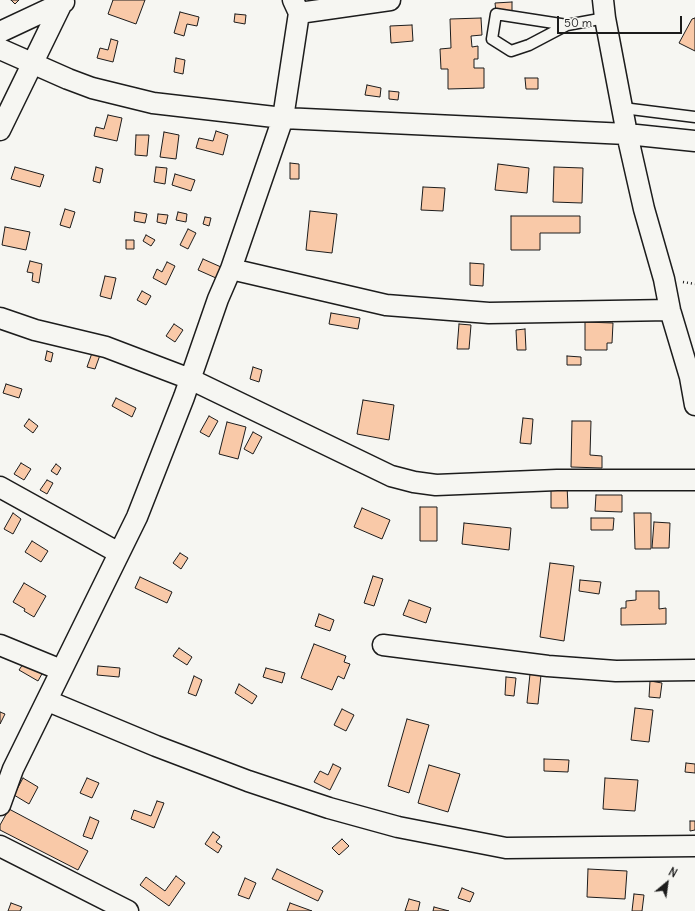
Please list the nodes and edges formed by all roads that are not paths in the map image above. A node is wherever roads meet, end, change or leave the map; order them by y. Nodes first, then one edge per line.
1 (390, 0) edge
2 (64, 2) edge
3 (296, 7) edge
4 (604, 9) edge
5 (567, 25) junction
6 (0, 32) edge
7 (0, 49) edge
8 (32, 64) junction
9 (623, 108) junction
10 (695, 117) edge
11 (283, 118) junction
12 (0, 130) edge
13 (626, 134) junction
14 (695, 141) edge
15 (230, 269) junction
16 (670, 310) junction
17 (0, 318) edge
18 (190, 379) junction
19 (695, 406) edge
20 (695, 480) edge
21 (0, 487) edge
22 (119, 553) junction
23 (0, 645) edge
24 (383, 645) dead end
25 (61, 670) junction
26 (695, 670) edge
27 (48, 701) junction
28 (1, 798) edge
29 (0, 846) edge
30 (695, 846) edge
31 (128, 911) edge

1 - 3 street
2 - 6 street
2 - 8 street
3 - 11 street
4 - 5 lane
4 - 9 street
5 - 5 lane
7 - 8 street
8 - 11 street
8 - 12 street
9 - 10 lane
9 - 13 street
11 - 13 street
11 - 15 street
13 - 14 street
13 - 16 street
15 - 16 street
15 - 18 street
16 - 19 street
17 - 18 street
18 - 20 street
18 - 22 street
21 - 22 street
22 - 25 street
23 - 25 street
24 - 26 street
25 - 27 street
27 - 28 street
27 - 30 street
29 - 31 street

